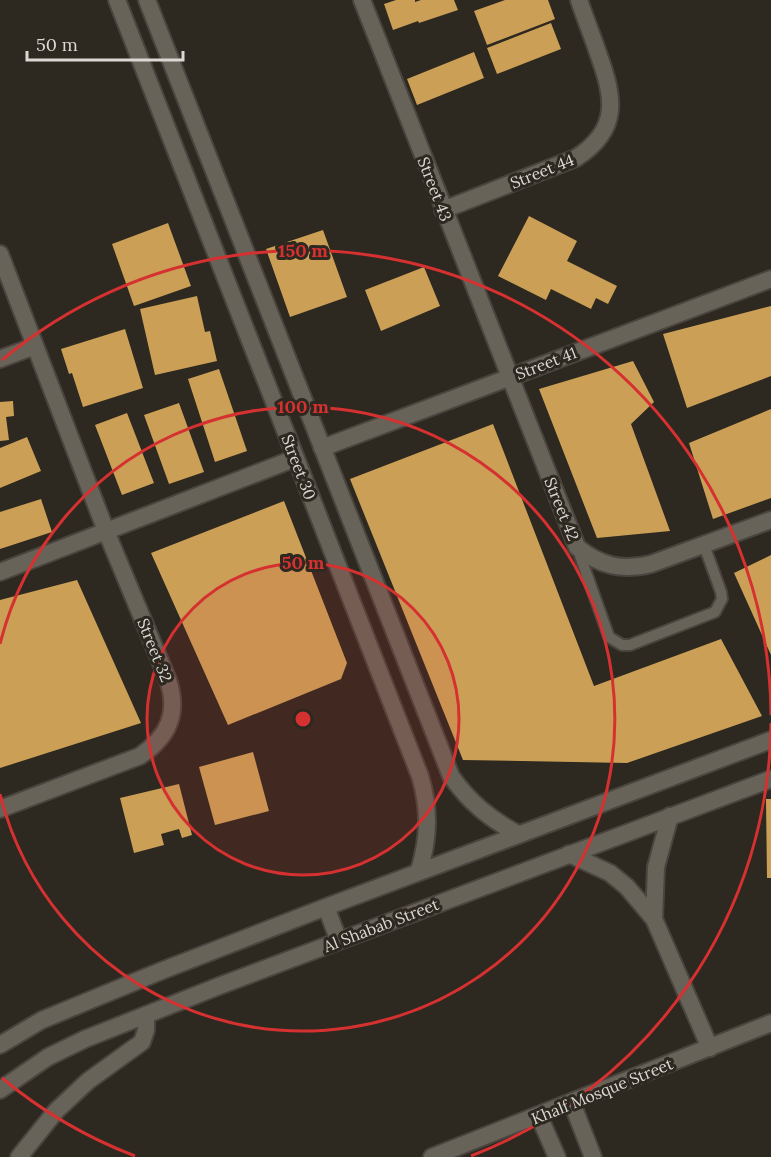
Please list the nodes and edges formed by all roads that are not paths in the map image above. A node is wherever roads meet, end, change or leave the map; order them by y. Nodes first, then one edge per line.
1 (117, 0) edge
2 (147, 0) edge
3 (362, 0) edge
4 (579, 0) edge
5 (443, 210) junction
6 (0, 254) edge
7 (771, 279) edge
8 (35, 346) junction
9 (0, 359) edge
10 (509, 378) junction
11 (301, 393) junction
12 (275, 405) junction
13 (322, 448) junction
14 (296, 459) junction
15 (771, 520) edge
16 (106, 531) junction
17 (704, 545) junction
18 (577, 547) junction
19 (0, 572) edge
20 (435, 734) junction
21 (771, 740) edge
22 (407, 744) junction
23 (771, 779) edge
24 (0, 809) edge
25 (670, 816) junction
26 (518, 834) junction
27 (569, 854) junction
28 (419, 871) junction
29 (326, 907) junction
30 (654, 919) junction
31 (339, 940) junction
32 (146, 1015) junction
33 (771, 1023) edge
34 (0, 1045) edge
35 (710, 1048) junction
36 (0, 1090) edge
37 (572, 1103) junction
38 (539, 1116) junction
39 (19, 1157) edge
40 (432, 1157) edge
41 (556, 1157) edge
42 (593, 1157) edge

1 - 12 street, Street 30
2 - 11 street, Street 30
3 - 5 street, Street 43
4 - 5 street, Street 44
5 - 10 street, Street 43
6 - 8 street, Street 32
7 - 10 street, Street 41
8 - 9 street
8 - 16 street, Street 32
10 - 13 street, Street 41
10 - 18 street, Street 42
11 - 12 street
11 - 13 street, Street 30
12 - 14 street, Street 30
13 - 20 street, Street 30
14 - 16 street
14 - 22 street, Street 30
15 - 17 street, Street 42
16 - 19 street
16 - 24 street, Street 32
17 - 18 street, Street 42
17 - 18 lane
20 - 22 street
20 - 26 street, Street 30
21 - 26 street
22 - 28 street, Street 30
23 - 25 street, Al Shabab Street
25 - 27 street, Al Shabab Street
25 - 30 street
26 - 28 street
27 - 30 street
27 - 31 street, Al Shabab Street
28 - 29 street
29 - 31 street
29 - 34 street
30 - 35 street
31 - 32 street, Al Shabab Street
32 - 36 street, Al Shabab Street
32 - 39 street
33 - 35 street, Khalf Mosque Street
35 - 37 street, Khalf Mosque Street
37 - 38 street, Khalf Mosque Street
37 - 42 street
38 - 40 street, Khalf Mosque Street
38 - 41 street

